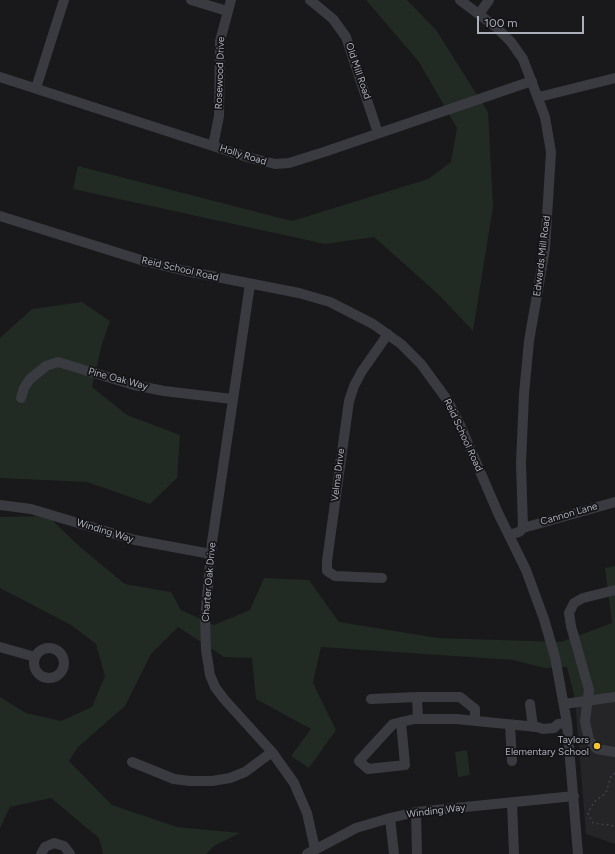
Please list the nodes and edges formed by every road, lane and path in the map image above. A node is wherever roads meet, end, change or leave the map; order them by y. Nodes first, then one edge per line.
1 (64, 0) edge
2 (191, 0) edge
3 (231, 0) edge
4 (310, 0) edge
5 (460, 0) edge
6 (489, 0) edge
7 (227, 11) junction
8 (479, 14) junction
9 (0, 77) edge
10 (615, 78) edge
11 (532, 80) junction
12 (36, 88) junction
13 (539, 97) junction
14 (378, 133) junction
15 (213, 146) junction
16 (0, 216) edge
17 (250, 284) junction
18 (388, 334) junction
19 (21, 398) dead end
20 (232, 399) junction
21 (615, 502) edge
22 (0, 505) edge
23 (523, 528) junction
24 (509, 535) junction
25 (211, 554) junction
26 (382, 578) dead end
27 (615, 590) edge
28 (0, 647) edge
29 (35, 657) dead end
30 (417, 697) junction
31 (615, 697) edge
32 (371, 699) dead end
33 (587, 701) junction
34 (530, 704) dead end
35 (564, 704) junction
36 (418, 719) junction
37 (475, 721) junction
38 (401, 722) junction
39 (562, 723) junction
40 (510, 725) junction
41 (535, 727) junction
42 (272, 752) junction
43 (615, 752) edge
44 (512, 761) dead end
45 (132, 762) dead end
46 (615, 773) edge
47 (574, 796) junction
48 (512, 803) junction
49 (416, 812) junction
50 (390, 818) junction
51 (615, 826) edge
52 (311, 852) edge
53 (41, 854) edge
54 (70, 854) edge
55 (394, 854) edge
56 (418, 854) edge
57 (514, 854) edge
58 (578, 854) edge

1 - 12 street
2 - 7 street
3 - 7 street, Rosewood Drive
4 - 14 street, Old Mill Road
5 - 8 street, Edwards Mill Road
6 - 8 street
7 - 15 street, Rosewood Drive
8 - 11 street, Edwards Mill Road
9 - 12 street, Holly Road
10 - 13 street
11 - 13 street, Edwards Mill Road
11 - 14 street, Holly Road
12 - 15 street, Holly Road
13 - 23 street, Edwards Mill Road
14 - 15 street, Holly Road
16 - 17 street, Reid School Road
17 - 18 street, Reid School Road
17 - 20 street, Charter Oak Drive
18 - 24 street, Reid School Road
18 - 26 street, Velma Drive
19 - 20 street, Pine Oak Way
20 - 25 street, Charter Oak Drive
21 - 23 street, Cannon Lane
22 - 25 street, Winding Way
23 - 24 street
24 - 35 street, Reid School Road
25 - 42 street, Charter Oak Drive
27 - 33 street
28 - 29 street
30 - 32 street
30 - 36 street
30 - 37 street
31 - 33 street
33 - 35 street
33 - 43 street
34 - 41 street
35 - 39 street, Reid School Road
36 - 37 street
36 - 38 street
37 - 40 street
38 - 38 street
39 - 41 street
39 - 47 street, Reid School Road
40 - 41 street
40 - 44 street
42 - 45 street
42 - 52 street, Charter Oak Drive
46 - 51 path
47 - 48 street, Winding Way
47 - 58 street, Reid School Road
48 - 49 street, Winding Way
48 - 57 street
49 - 50 street, Winding Way
49 - 56 street
50 - 52 street, Winding Way
50 - 55 street
53 - 54 street

